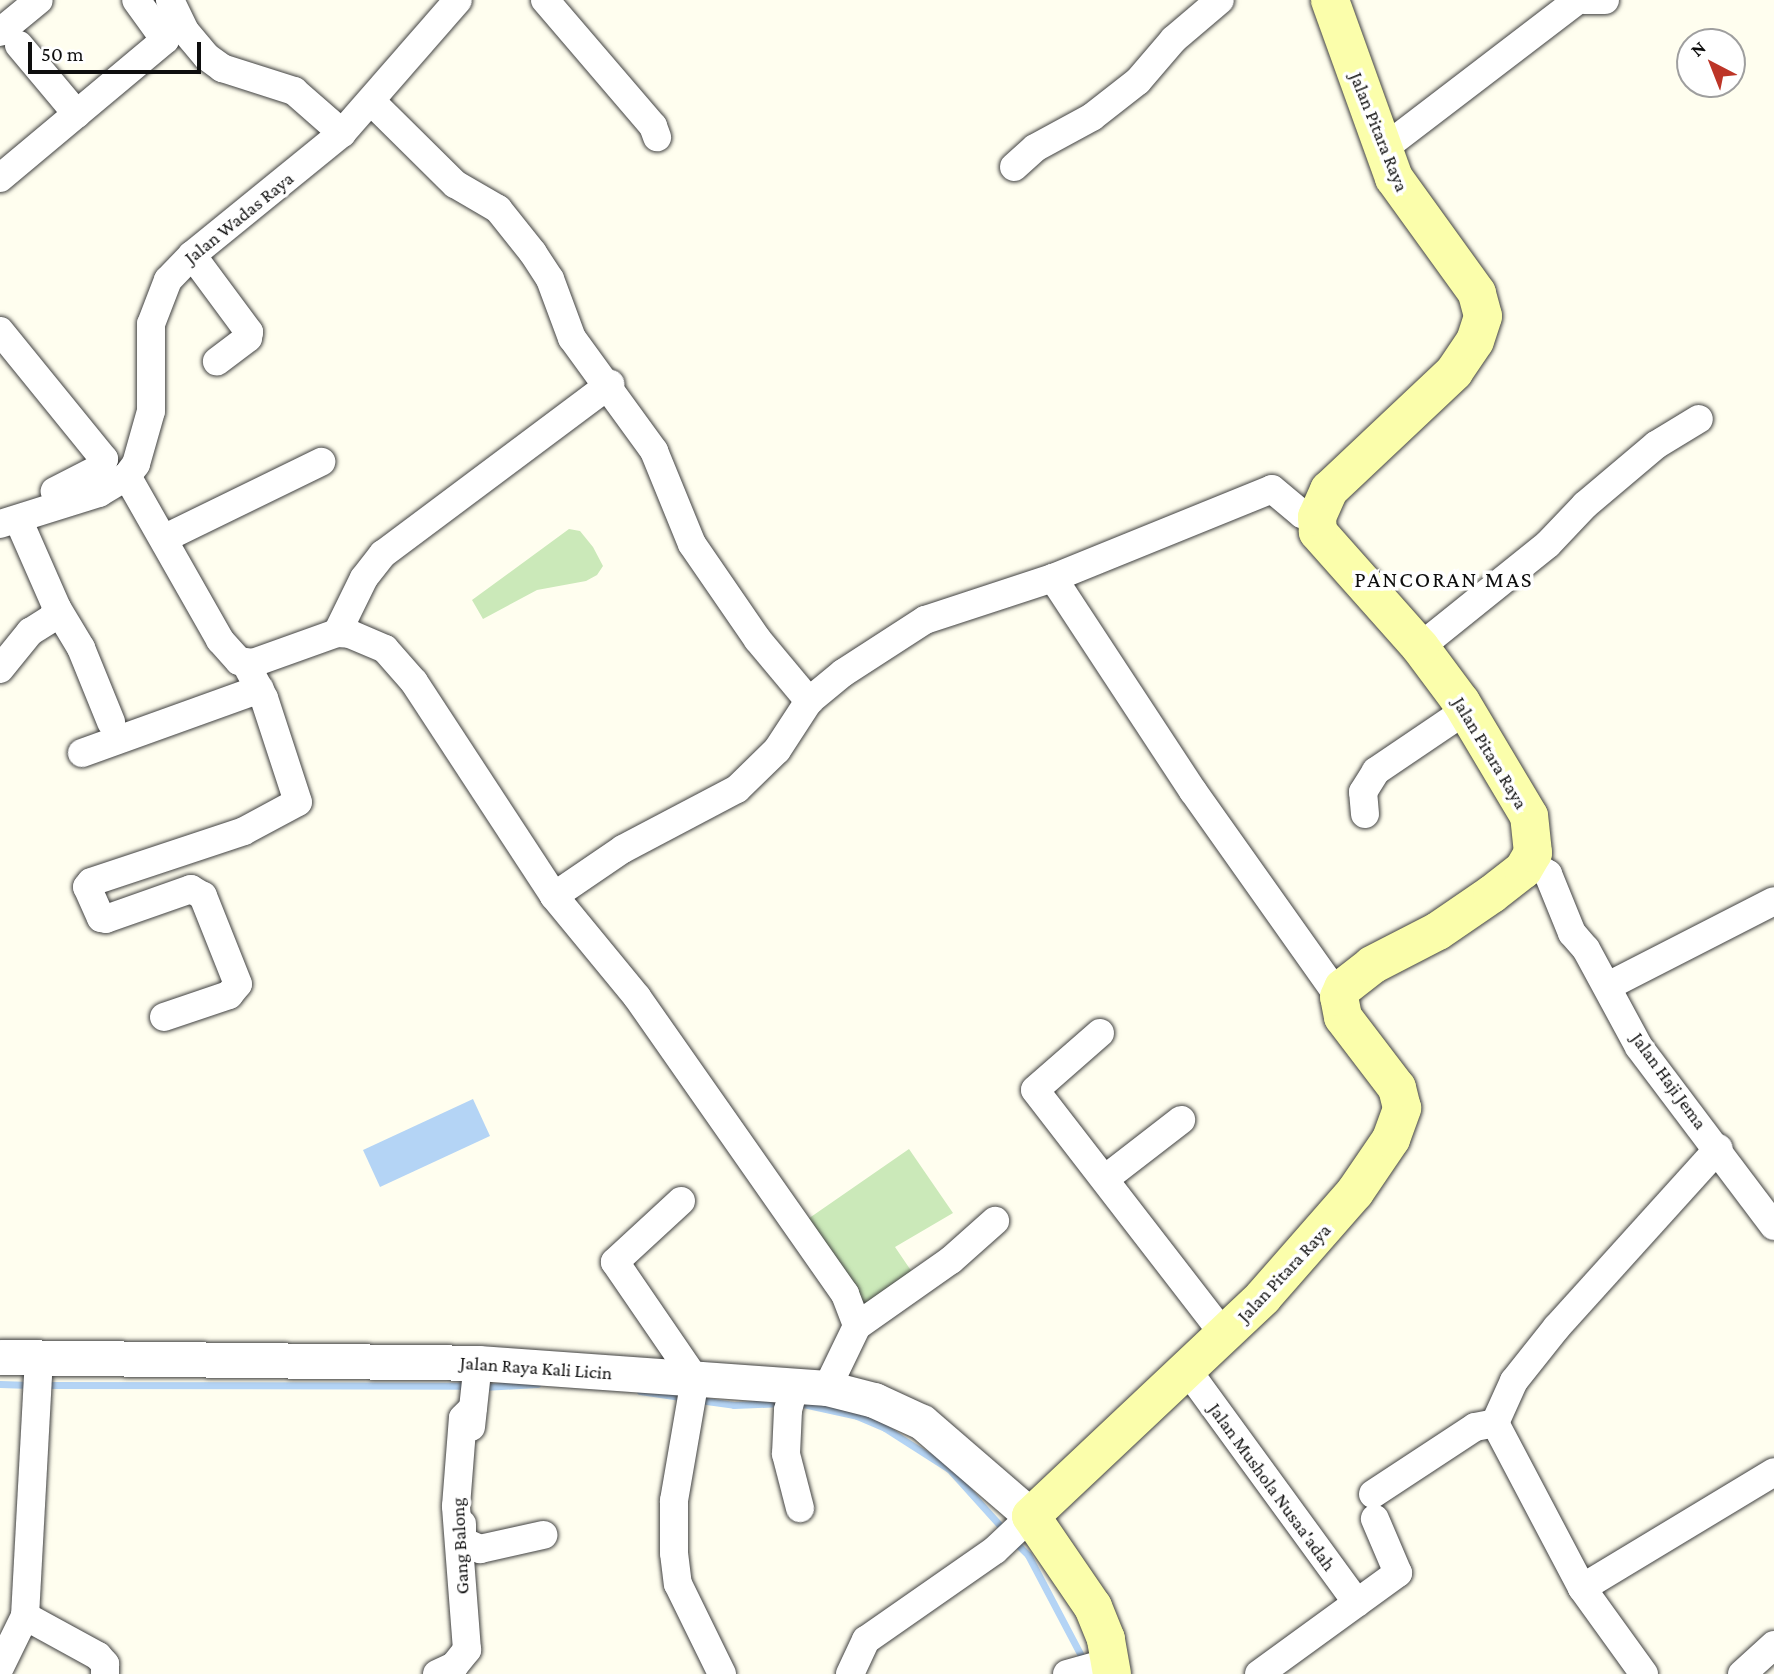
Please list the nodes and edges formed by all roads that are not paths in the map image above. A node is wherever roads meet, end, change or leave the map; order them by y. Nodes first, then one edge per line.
1 (136, 0) edge
2 (170, 0) edge
3 (458, 0) edge
4 (545, 0) edge
5 (1220, 0) edge
6 (1330, 0) edge
7 (1578, 0) edge
8 (1584, 0) edge
9 (1605, 0) edge
10 (33, 2) edge
11 (10, 39) edge
12 (372, 102) junction
13 (77, 114) junction
14 (342, 133) junction
15 (657, 137) dead end
16 (1383, 149) junction
17 (1014, 167) dead end
18 (0, 178) edge
19 (192, 255) junction
20 (0, 331) edge
21 (217, 361) dead end
22 (610, 384) junction
23 (1699, 419) dead end
24 (321, 462) dead end
25 (127, 476) junction
26 (1317, 517) junction
27 (6, 518) edge
28 (165, 538) junction
29 (1053, 578) junction
30 (57, 608) junction
31 (337, 633) junction
32 (1420, 647) junction
33 (246, 664) junction
34 (0, 669) edge
35 (260, 690) junction
36 (809, 701) junction
37 (1466, 710) junction
38 (111, 722) dead end
39 (82, 753) dead end
40 (1365, 814) dead end
41 (1530, 862) junction
42 (554, 896) junction
43 (1774, 901) edge
44 (1608, 986) junction
45 (1339, 997) junction
46 (163, 1017) dead end
47 (1100, 1033) dead end
48 (1181, 1120) dead end
49 (1719, 1147) junction
50 (1107, 1178) junction
51 (681, 1200) dead end
52 (995, 1221) dead end
53 (1774, 1226) edge
54 (857, 1326) junction
55 (1225, 1336) junction
56 (0, 1357) edge
57 (1188, 1371) junction
58 (37, 1376) junction
59 (476, 1384) junction
60 (692, 1392) junction
61 (800, 1394) junction
62 (1495, 1423) junction
63 (1774, 1472) edge
64 (800, 1508) dead end
65 (1025, 1522) junction
66 (543, 1535) dead end
67 (1582, 1588) junction
68 (1357, 1603) junction
69 (25, 1616) junction
70 (1774, 1645) edge
71 (0, 1667) edge
72 (1093, 1669) edge
73 (105, 1674) edge
74 (437, 1674) edge
75 (722, 1674) edge
76 (850, 1674) edge
77 (1259, 1674) edge
78 (1644, 1674) edge
79 (1742, 1674) edge

1 - 13 street
2 - 14 street
3 - 12 street, Jalan Wadas Raya
4 - 15 street
5 - 17 street
6 - 16 main road, Jalan Pitara Raya
7 - 16 street
8 - 9 street
10 - 11 street
11 - 13 street
12 - 14 street, Jalan Wadas Raya
12 - 22 street
13 - 18 street
14 - 19 street, Jalan Wadas Raya
16 - 26 main road, Jalan Pitara Raya
19 - 21 street
19 - 25 street, Jalan Wadas Raya
20 - 27 street
22 - 31 street
22 - 36 street
23 - 32 street
24 - 28 street
25 - 27 street
25 - 28 street
26 - 29 street
26 - 32 main road, Jalan Pitara Raya
27 - 30 street
28 - 33 street
29 - 36 street
29 - 45 street
30 - 34 street
30 - 38 street
31 - 33 street
31 - 42 street
32 - 37 main road, Jalan Pitara Raya
33 - 35 street
35 - 39 street
35 - 46 street
36 - 42 street
37 - 40 street
37 - 41 main road, Jalan Pitara Raya
41 - 44 street, Jalan Haji Jema
41 - 45 main road
42 - 54 street
43 - 44 street
44 - 49 street, Jalan Haji Jema
45 - 55 main road, Jalan Pitara Raya
47 - 50 street
48 - 50 street
49 - 53 street, Jalan Haji Jema
49 - 62 street
50 - 55 street
51 - 60 street
52 - 54 street
54 - 61 street
55 - 57 main road, Jalan Pitara Raya
56 - 58 street, Jalan Raya Kali Licin
57 - 65 main road, Jalan Pitara Raya
57 - 68 street, Jalan Mushola Nusaa'adah
58 - 59 street, Jalan Raya Kali Licin
58 - 69 street
59 - 60 street, Jalan Raya Kali Licin
59 - 66 street, Gang Balong
59 - 74 street, Gang Balong
60 - 61 street, Jalan Raya Kali Licin
60 - 75 street
61 - 64 street
61 - 65 street, Jalan Raya Kali Licin
62 - 67 street
62 - 68 street
63 - 67 street
65 - 72 main road
65 - 76 street
67 - 78 street
68 - 77 street
69 - 71 street
69 - 73 street
70 - 79 street

